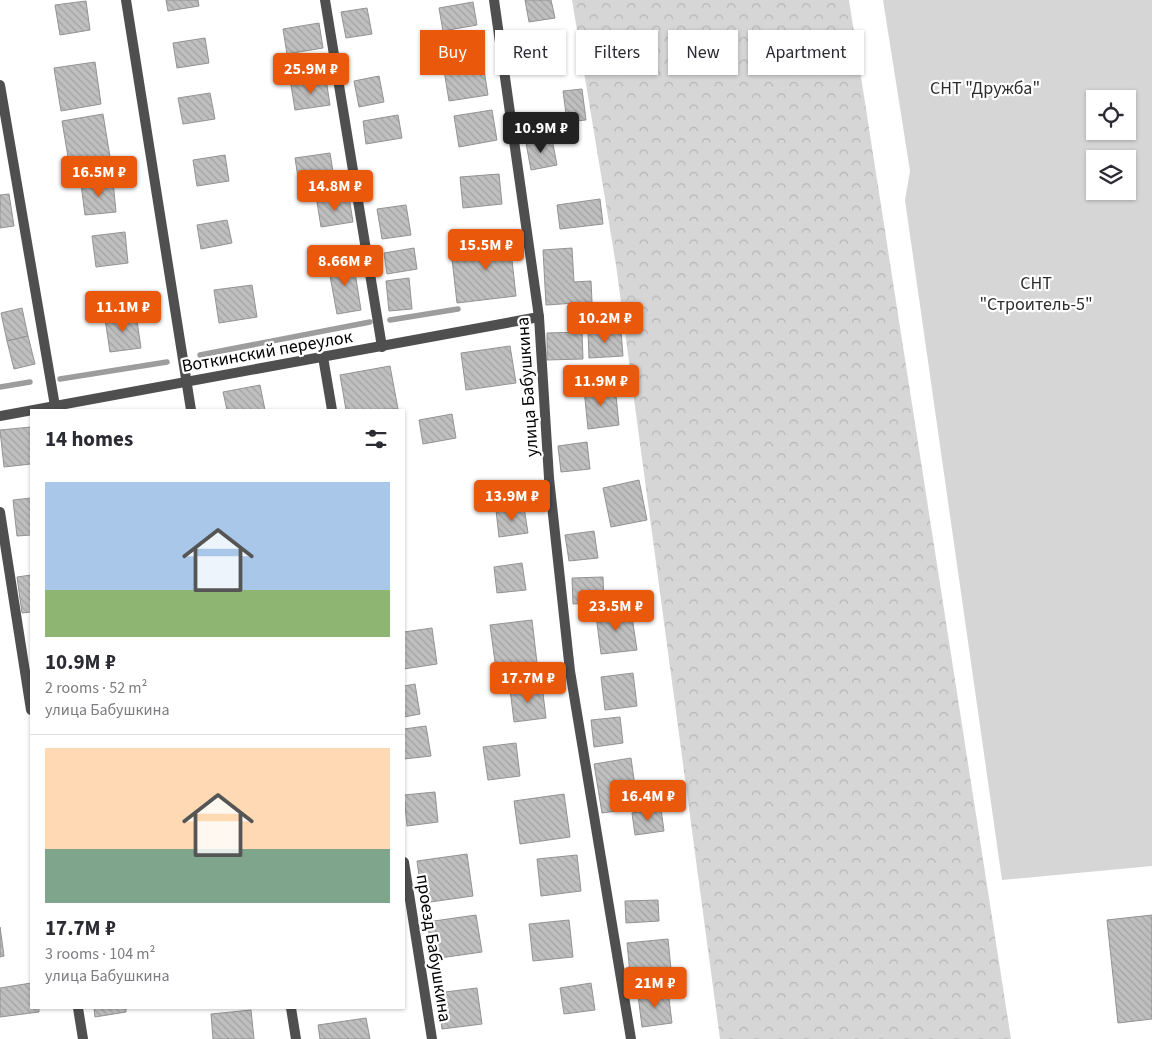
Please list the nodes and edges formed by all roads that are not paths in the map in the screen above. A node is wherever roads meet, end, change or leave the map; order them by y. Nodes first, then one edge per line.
1 (126, 0) edge
2 (325, 0) edge
3 (494, 0) edge
4 (0, 84) edge
5 (539, 317) junction
6 (382, 347) junction
7 (324, 357) junction
8 (186, 382) junction
9 (55, 406) junction
10 (38, 409) edge
11 (191, 409) edge
12 (332, 409) edge
13 (30, 411) edge
14 (0, 416) edge
15 (0, 512) edge
16 (30, 704) edge
17 (405, 868) edge
18 (78, 1009) edge
19 (291, 1009) edge
20 (83, 1039) edge
21 (296, 1039) edge
22 (432, 1039) edge
23 (631, 1039) edge

1 - 8 street
2 - 6 street
3 - 5 street, улица Бабушкина
4 - 9 street
5 - 6 street, Воткинский переулок
5 - 23 street, улица Бабушкина
6 - 7 street, Воткинский переулок
7 - 8 street, Воткинский переулок
7 - 12 street
8 - 9 street, Воткинский переулок
8 - 11 street
9 - 10 street, Воткинский переулок
13 - 14 street, Воткинский переулок
15 - 16 street
17 - 22 street, проезд Бабушкина
18 - 20 street
19 - 21 street

